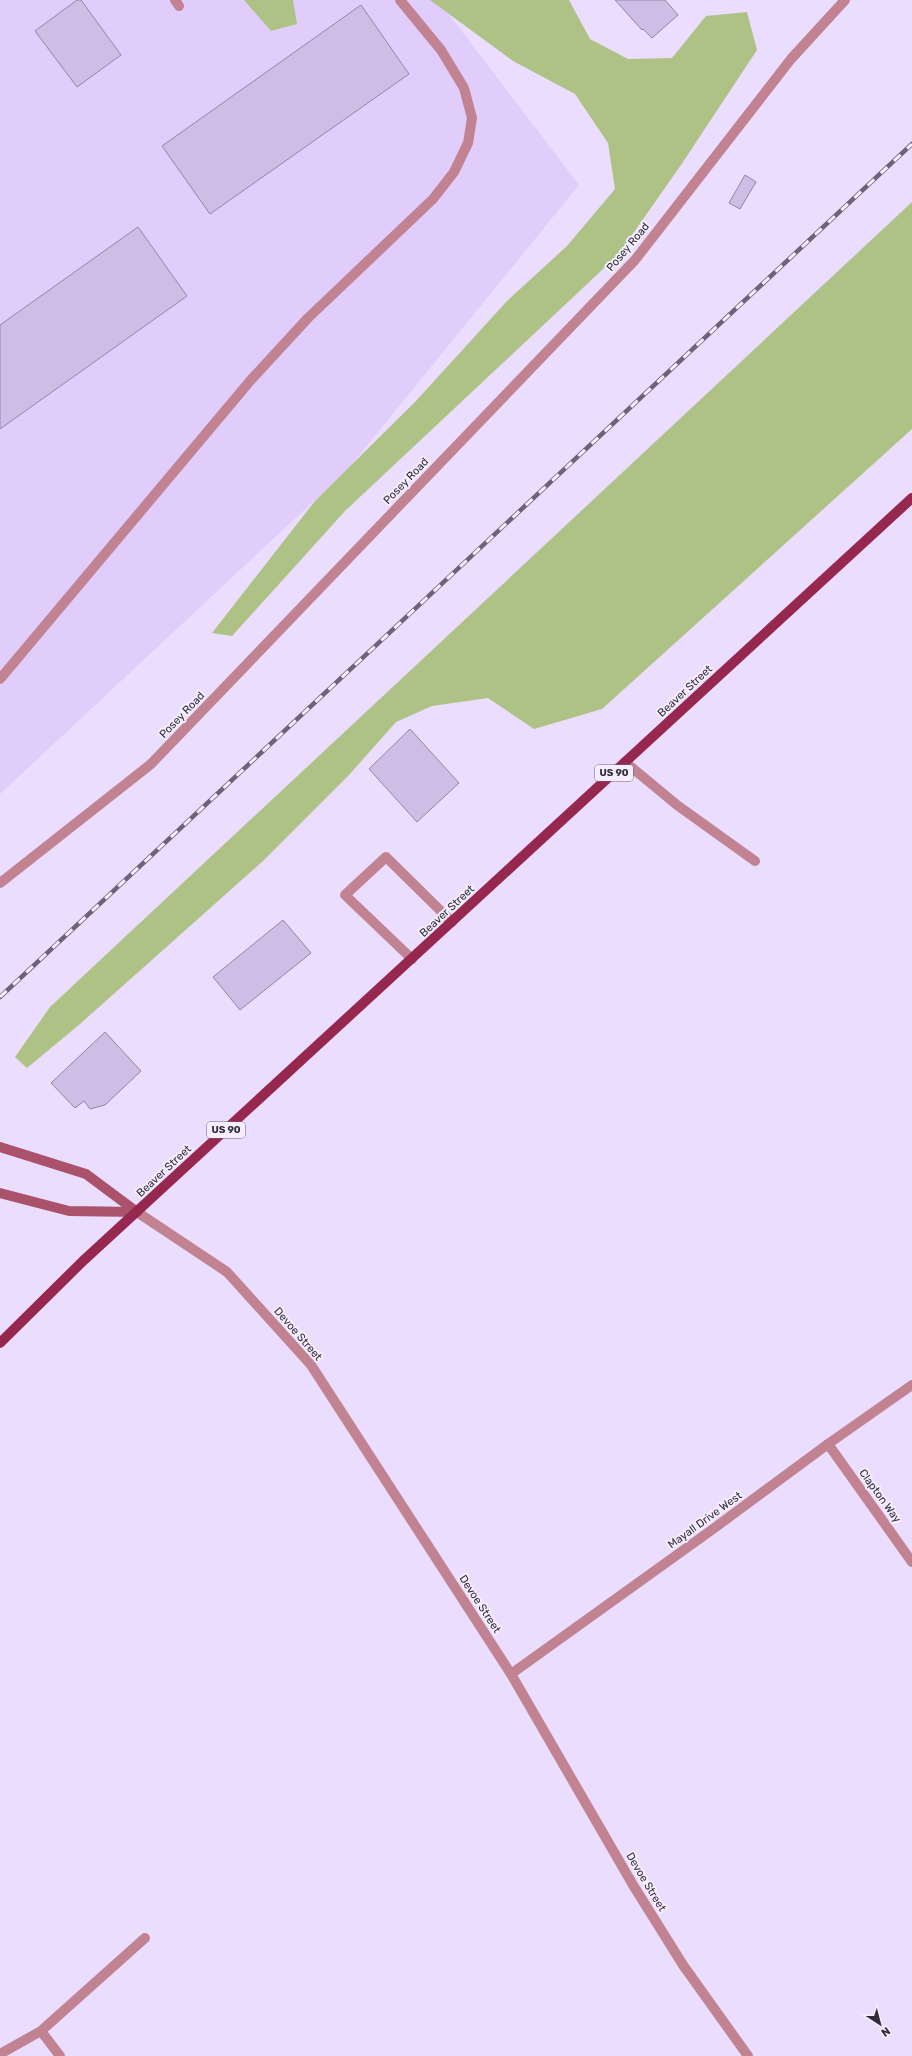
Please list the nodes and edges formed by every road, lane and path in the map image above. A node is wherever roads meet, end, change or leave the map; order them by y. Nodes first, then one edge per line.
1 (400, 0) edge
2 (846, 0) edge
3 (912, 498) edge
4 (0, 679) edge
5 (625, 762) junction
6 (755, 861) dead end
7 (0, 883) edge
8 (452, 922) junction
9 (412, 959) junction
10 (0, 1147) edge
11 (0, 1193) edge
12 (137, 1212) junction
13 (0, 1343) edge
14 (912, 1385) edge
15 (828, 1444) junction
16 (912, 1562) edge
17 (511, 1674) junction
18 (145, 1938) dead end
19 (41, 2031) junction
20 (0, 2054) edge
21 (60, 2056) edge
22 (748, 2056) edge

1 - 4 street
2 - 7 street, Posey Road
3 - 5 main road, Beaver Street / US 90
5 - 6 street
5 - 8 main road, Beaver Street / US 90
8 - 9 main road, Beaver Street / US 90
8 - 9 street
9 - 12 main road, Beaver Street / US 90
10 - 12 main road, Devoe Street
11 - 12 main road
12 - 13 main road, Beaver Street / US 90
12 - 17 street, Devoe Street
14 - 15 street, Mayall Drive West
15 - 16 street, Clapton Way
15 - 17 street, Mayall Drive West
17 - 22 street, Devoe Street
18 - 19 street
19 - 20 street
19 - 21 street

